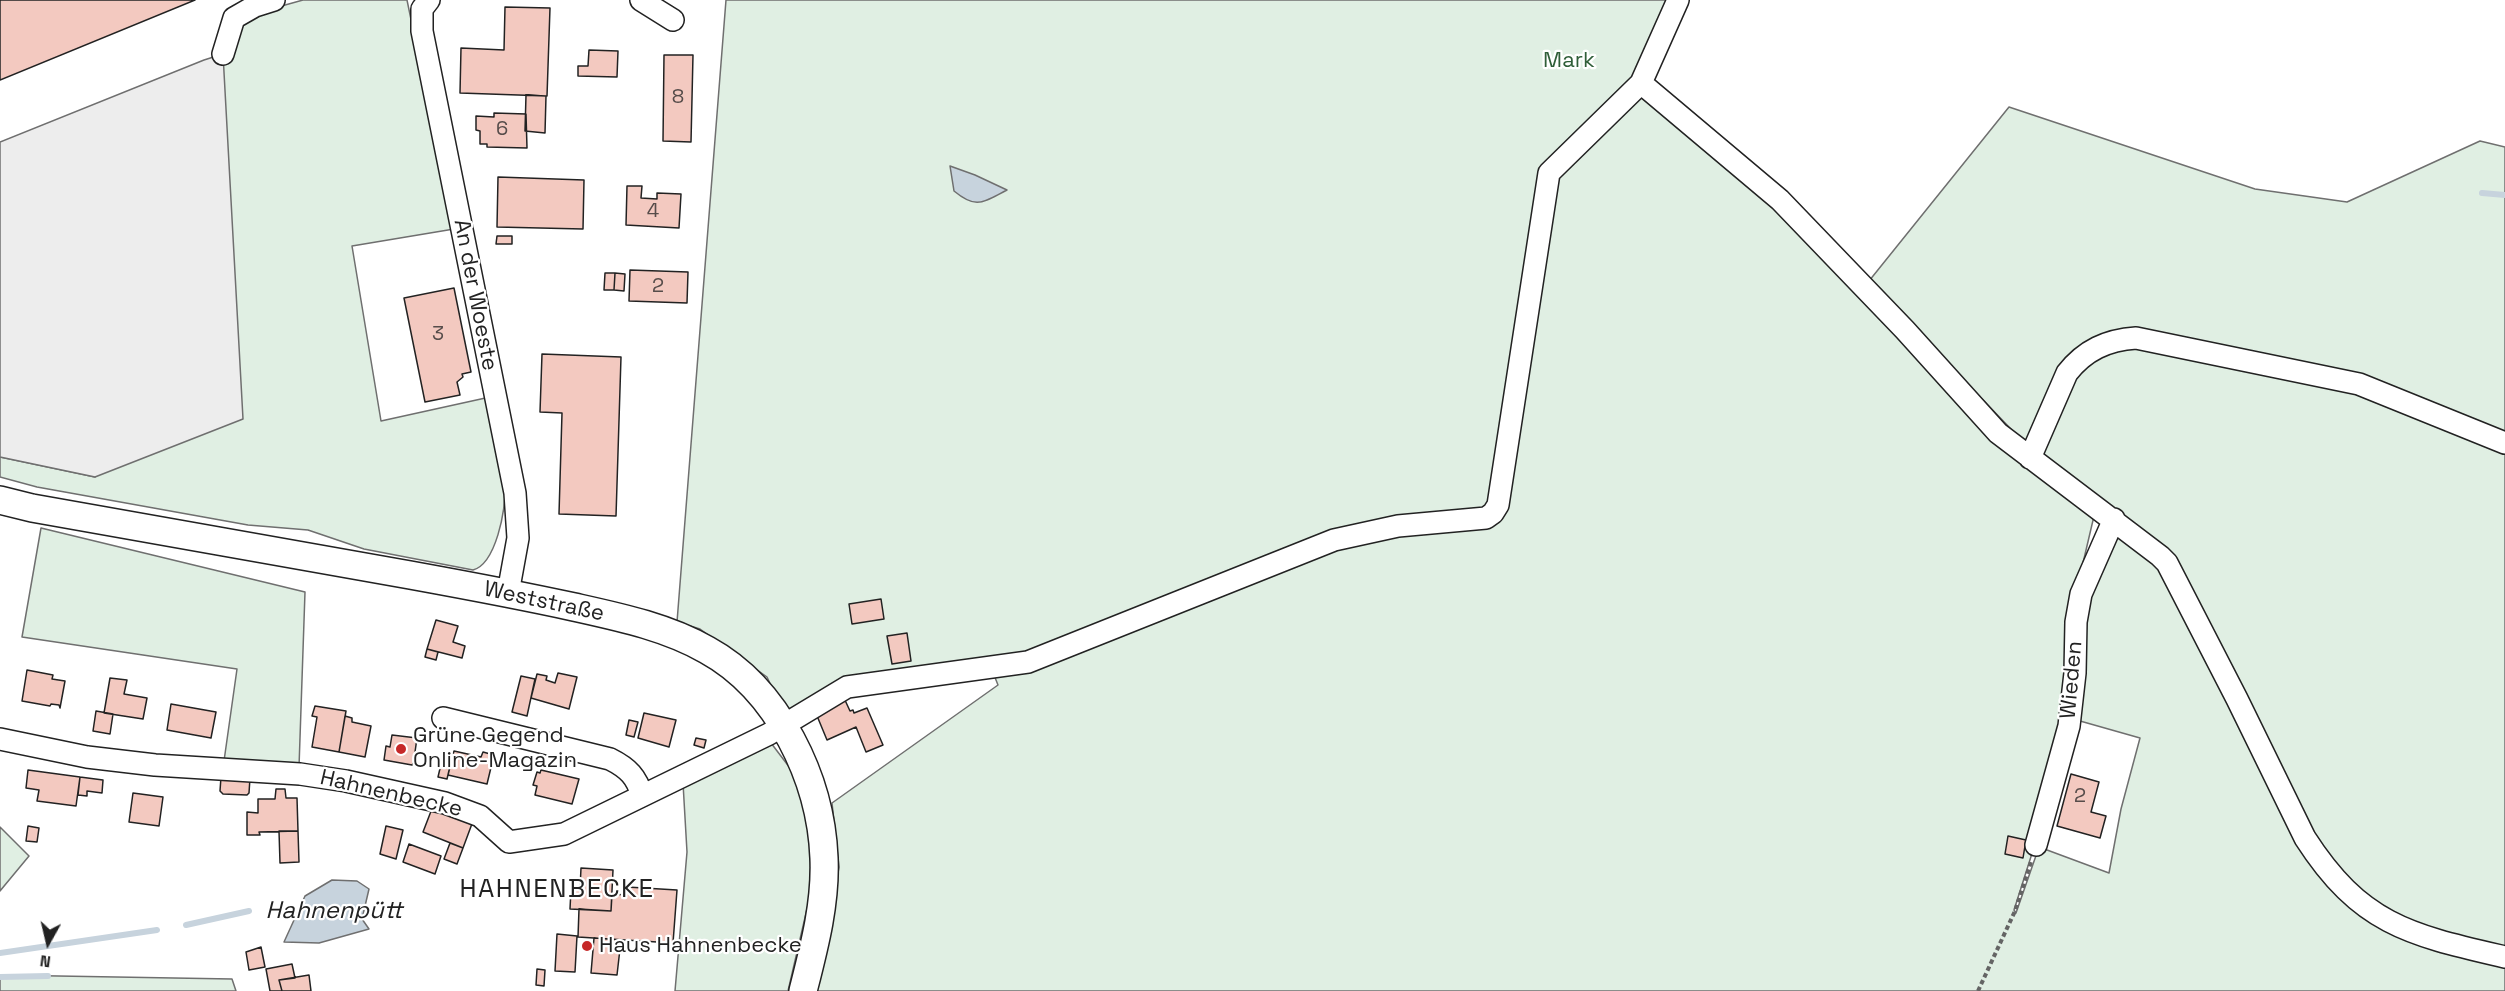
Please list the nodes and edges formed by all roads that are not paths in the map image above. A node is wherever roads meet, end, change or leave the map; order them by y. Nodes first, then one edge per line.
1 (274, 0) edge
2 (641, 0) edge
3 (1678, 0) edge
4 (423, 3) edge
5 (673, 20) dead end
6 (223, 54) dead end
7 (1641, 83) junction
8 (2505, 444) edge
9 (2030, 458) junction
10 (0, 500) edge
11 (2114, 519) junction
12 (508, 593) junction
13 (443, 718) dead end
14 (783, 724) junction
15 (0, 740) edge
16 (642, 796) junction
17 (2036, 845) road end
18 (2505, 957) edge
19 (803, 991) edge

1 - 6 street
2 - 5 street
3 - 7 street
4 - 12 street, An der Woeste
7 - 9 street
7 - 14 street, Hahnenbecke
8 - 9 street
9 - 11 street
10 - 12 main road, Weststraße
11 - 17 street, Wieden
11 - 18 street
12 - 14 main road, Weststraße
13 - 16 street
14 - 16 street, Hahnenbecke
14 - 19 main road, Weststraße
15 - 16 street, Hahnenbecke

